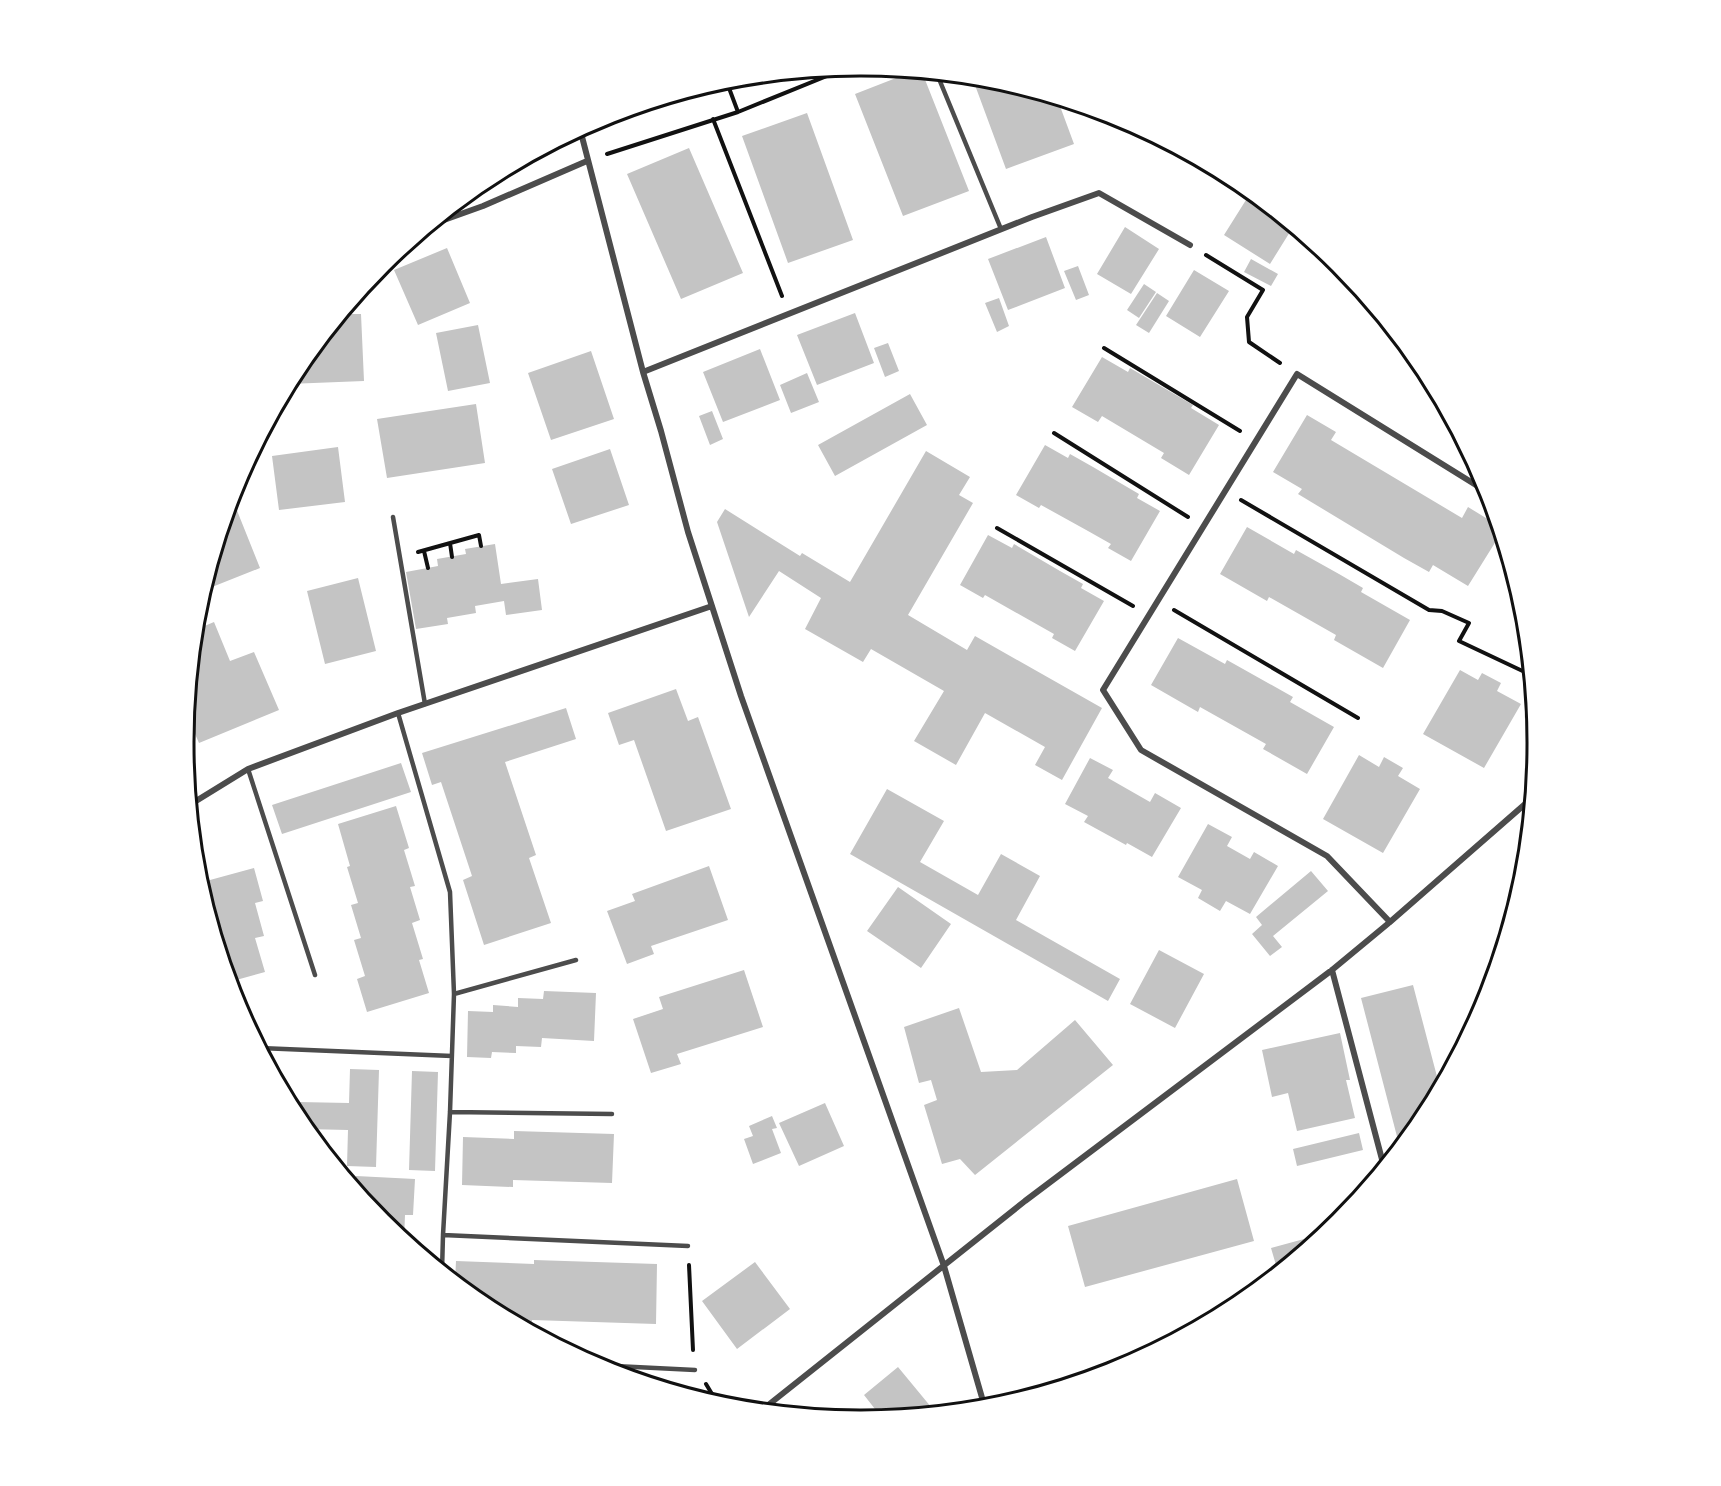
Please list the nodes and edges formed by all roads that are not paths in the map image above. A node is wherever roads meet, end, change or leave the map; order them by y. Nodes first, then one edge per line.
1 (940, 81) edge
2 (582, 138) edge
3 (587, 161) junction
4 (451, 218) edge
5 (1001, 229) junction
6 (1190, 245) road end
7 (643, 372) junction
8 (1474, 484) edge
9 (393, 517) dead end
10 (712, 606) junction
11 (424, 704) junction
12 (398, 713) junction
13 (248, 769) junction
14 (197, 801) edge
15 (1524, 805) edge
16 (1390, 922) junction
17 (576, 960) dead end
18 (1332, 970) junction
19 (315, 975) dead end
20 (454, 994) junction
21 (268, 1048) edge
22 (452, 1056) junction
23 (450, 1113) junction
24 (612, 1114) dead end
25 (1382, 1158) edge
26 (443, 1235) junction
27 (688, 1246) road end
28 (442, 1261) edge
29 (944, 1266) junction
30 (626, 1367) edge
31 (694, 1370) road end
32 (983, 1398) edge
33 (770, 1403) edge

1 - 5 lane
2 - 3 street
3 - 4 street
3 - 7 street
5 - 6 street
5 - 7 street
7 - 10 street
8 - 16 street
9 - 11 lane
10 - 11 street
10 - 29 street
11 - 12 street
12 - 13 street
12 - 20 lane
13 - 14 street
13 - 19 lane
15 - 16 street
16 - 18 street
17 - 20 lane
18 - 25 street
18 - 29 street
20 - 22 lane
21 - 22 lane
22 - 23 lane
23 - 24 lane
23 - 26 lane
26 - 27 lane
26 - 28 lane
29 - 32 street
29 - 33 street
30 - 31 lane

